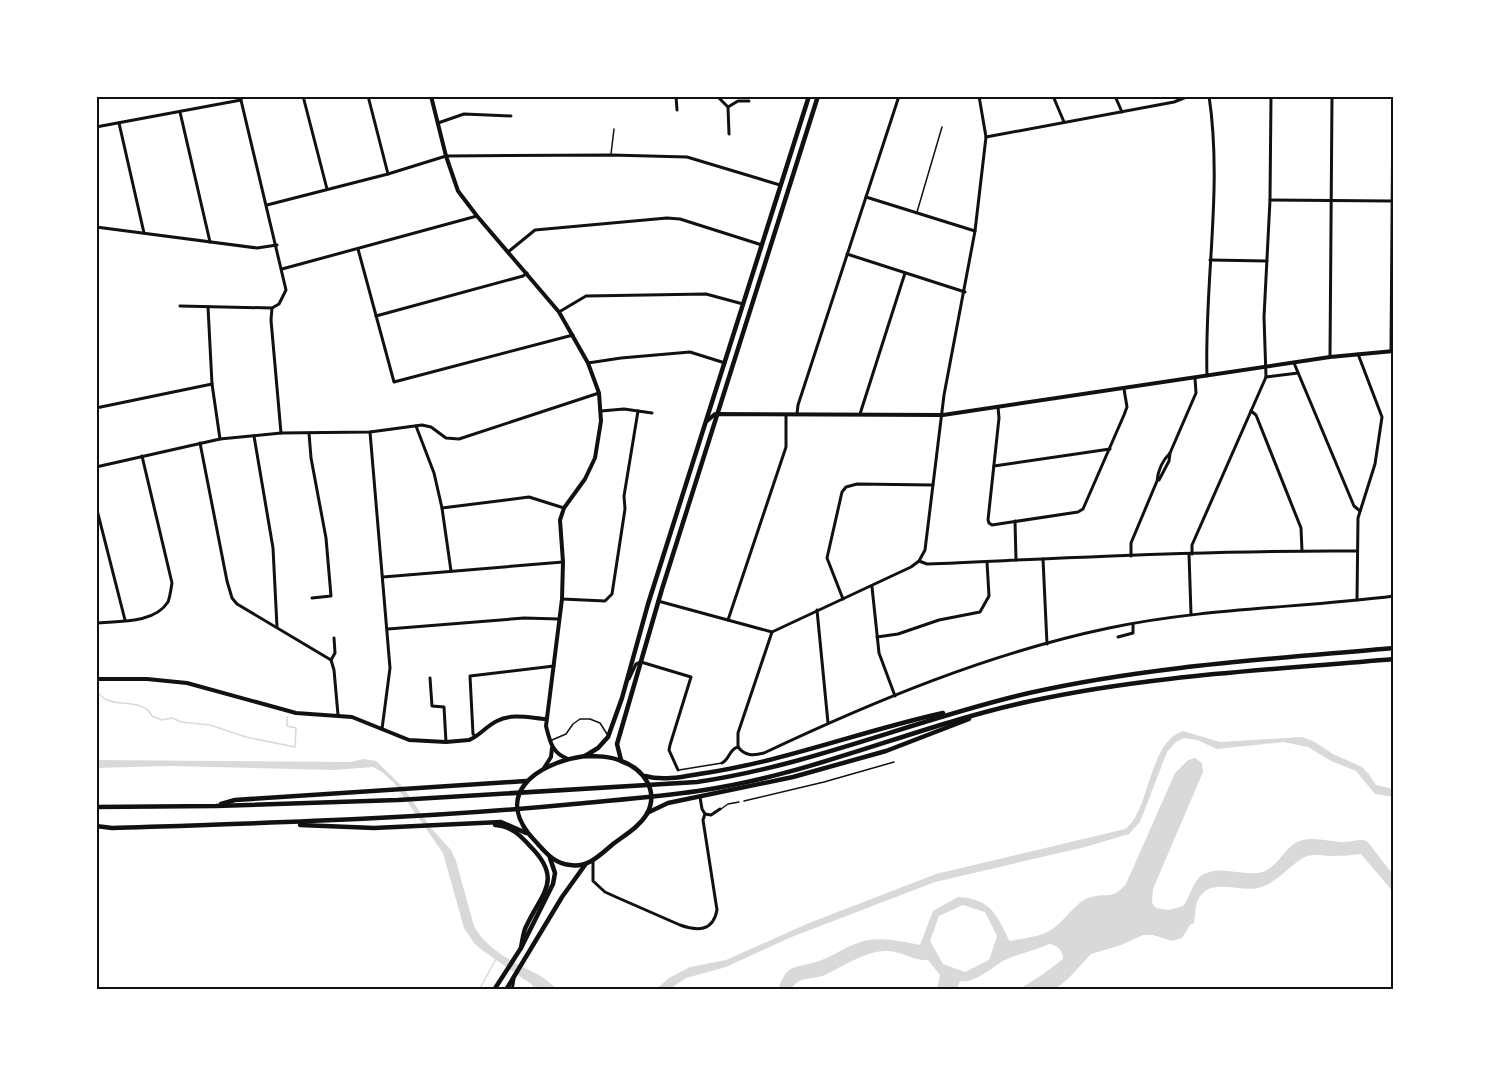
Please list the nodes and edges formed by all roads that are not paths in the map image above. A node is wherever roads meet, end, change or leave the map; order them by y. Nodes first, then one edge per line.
1 (303, 96) edge
2 (368, 96) edge
3 (431, 96) edge
4 (676, 96) edge
5 (717, 96) edge
6 (809, 96) edge
7 (818, 96) edge
8 (899, 96) edge
9 (979, 96) edge
10 (1053, 96) edge
11 (1115, 96) edge
12 (1189, 96) edge
13 (1209, 96) edge
14 (1271, 96) edge
15 (1332, 96) edge
16 (1393, 96) edge
17 (240, 98) edge
18 (1178, 98) edge
19 (749, 101) dead end
20 (728, 107) junction
21 (677, 110) dead end
22 (180, 112) junction
23 (1122, 112) junction
24 (511, 116) dead end
25 (1064, 122) junction
26 (119, 123) junction
27 (438, 123) junction
28 (96, 127) edge
29 (942, 127) dead end
30 (614, 129) dead end
31 (729, 134) dead end
32 (986, 137) junction
33 (611, 155) junction
34 (446, 156) junction
35 (388, 174) junction
36 (780, 185) junction
37 (327, 189) junction
38 (866, 196) junction
39 (1270, 200) junction
40 (1331, 201) junction
41 (1392, 201) junction
42 (267, 205) junction
43 (917, 212) junction
44 (477, 216) junction
45 (96, 228) edge
46 (975, 231) junction
47 (144, 233) junction
48 (210, 242) junction
49 (277, 245) junction
50 (762, 245) junction
51 (358, 249) junction
52 (508, 252) junction
53 (847, 254) junction
54 (1210, 260) junction
55 (1268, 261) junction
56 (282, 269) junction
57 (527, 273) junction
58 (905, 273) junction
59 (965, 292) junction
60 (743, 304) junction
61 (180, 306) dead end
62 (208, 307) junction
63 (272, 308) junction
64 (559, 312) junction
65 (376, 316) junction
66 (573, 335) junction
67 (1393, 351) edge
68 (1358, 354) junction
69 (1330, 357) junction
70 (588, 363) junction
71 (725, 363) junction
72 (1294, 363) junction
73 (1264, 368) junction
74 (1298, 373) junction
75 (1207, 376) junction
76 (1266, 377) junction
77 (1195, 378) junction
78 (212, 384) junction
79 (1124, 389) junction
80 (599, 393) junction
81 (998, 407) junction
82 (96, 408) edge
83 (601, 411) junction
84 (638, 411) junction
85 (1251, 411) junction
86 (652, 413) dead end
87 (718, 414) junction
88 (786, 415) junction
89 (943, 415) junction
90 (797, 416) junction
91 (860, 416) junction
92 (707, 422) junction
93 (416, 426) junction
94 (370, 432) junction
95 (281, 433) junction
96 (309, 433) junction
97 (254, 436) junction
98 (220, 439) junction
99 (201, 443) junction
100 (1110, 449) junction
101 (142, 456) junction
102 (994, 466) junction
103 (96, 467) edge
104 (934, 485) junction
105 (96, 506) edge
106 (442, 508) junction
107 (564, 508) junction
108 (1360, 511) junction
109 (1015, 521) junction
110 (1302, 551) junction
111 (1357, 551) junction
112 (1191, 554) junction
113 (1131, 556) junction
114 (1043, 559) junction
115 (1016, 560) junction
116 (919, 561) junction
117 (563, 562) junction
118 (987, 562) junction
119 (451, 571) junction
120 (383, 577) junction
121 (872, 587) junction
122 (1394, 596) edge
123 (312, 597) dead end
124 (843, 598) junction
125 (562, 599) junction
126 (1358, 600) junction
127 (658, 601) junction
128 (1358, 605) dead end
129 (817, 610) junction
130 (1191, 614) junction
131 (561, 619) junction
132 (124, 620) junction
133 (728, 620) junction
134 (96, 623) edge
135 (1133, 624) junction
136 (277, 627) junction
137 (388, 629) junction
138 (772, 632) junction
139 (877, 637) junction
140 (1118, 637) dead end
141 (334, 638) dead end
142 (1047, 644) junction
143 (1394, 648) edge
144 (1394, 659) edge
145 (331, 660) junction
146 (641, 662) junction
147 (554, 666) junction
148 (96, 678) edge
149 (430, 678) dead end
150 (895, 696) junction
151 (622, 698) junction
152 (984, 704) junction
153 (980, 714) junction
154 (338, 715) junction
155 (546, 719) junction
156 (828, 723) junction
157 (381, 729) junction
158 (476, 737) junction
159 (608, 737) junction
160 (550, 741) junction
161 (446, 742) junction
162 (552, 747) junction
163 (738, 747) junction
164 (585, 756) junction
165 (568, 759) junction
166 (621, 760) junction
167 (894, 762) dead end
168 (722, 763) joint
169 (544, 768) junction
170 (678, 770) joint
171 (643, 775) junction
172 (526, 781) junction
173 (700, 797) junction
174 (744, 801) dead end
175 (739, 802) dead end
176 (216, 806) junction
177 (96, 807) edge
178 (720, 809) joint
179 (647, 813) junction
180 (705, 814) junction
181 (271, 823) junction
182 (474, 824) junction
183 (96, 826) edge
184 (526, 833) junction
185 (550, 858) junction
186 (593, 861) junction
187 (585, 865) junction
188 (521, 948) junction
189 (514, 977) junction
190 (494, 990) edge
191 (506, 990) edge
192 (512, 990) edge

1 - 37 street
2 - 35 street
3 - 27 street
4 - 21 street
5 - 20 street
6 - 36 highway
7 - 87 highway
8 - 38 street
9 - 32 street
10 - 25 street
11 - 23 street
12 - 18 street
13 - 54 street
14 - 39 street
15 - 40 street
16 - 41 street
17 - 22 street
17 - 42 street
18 - 23 street
19 - 20 street
20 - 31 street
22 - 26 street
22 - 48 street
23 - 25 street
24 - 27 street
25 - 32 street
26 - 28 street
26 - 47 street
27 - 34 street
29 - 43 lane
30 - 33 lane
32 - 46 street
33 - 34 street
33 - 36 street
34 - 35 street
34 - 44 street
35 - 37 street
36 - 50 highway
37 - 42 street
38 - 43 street
38 - 53 street
39 - 40 street
39 - 55 street
40 - 41 street
40 - 69 street
41 - 67 street
42 - 49 street
43 - 46 street
44 - 51 street
44 - 52 street
45 - 47 street
46 - 59 street
47 - 48 street
48 - 49 street
49 - 56 street
50 - 52 street
50 - 60 highway
51 - 56 street
51 - 65 street
52 - 57 street
53 - 58 street
53 - 90 street
54 - 55 street
54 - 75 street
55 - 73 street
56 - 63 street
57 - 64 street
57 - 65 street
58 - 59 street
58 - 91 street
59 - 89 street
60 - 64 street
60 - 71 highway
61 - 62 street
62 - 63 street
62 - 78 street
63 - 95 street
64 - 66 street
65 - 66 street
66 - 70 street
67 - 68 street
68 - 69 street
68 - 108 street
69 - 72 street
70 - 71 street
70 - 80 street
71 - 92 highway
72 - 73 street
72 - 74 street
73 - 75 street
73 - 76 street
74 - 76 street
74 - 108 street
75 - 77 street
76 - 85 street
77 - 79 street
77 - 113 street
78 - 82 street
78 - 98 street
79 - 81 street
79 - 100 street
80 - 83 street
80 - 93 street
81 - 89 street
81 - 102 street
83 - 84 street
83 - 107 street
84 - 86 street
84 - 125 street
85 - 110 street
85 - 112 street
87 - 88 street
87 - 92 street
87 - 127 highway
88 - 90 street
88 - 133 street
89 - 91 street
89 - 104 street
90 - 91 street
92 - 151 highway
93 - 94 street
93 - 106 street
94 - 96 street
94 - 120 street
95 - 96 street
95 - 97 street
96 - 123 street
97 - 98 street
97 - 136 street
98 - 99 street
99 - 101 street
99 - 136 street
100 - 102 street
100 - 109 street
101 - 103 street
101 - 132 street
102 - 109 street
104 - 116 street
104 - 124 street
105 - 132 street
106 - 107 street
106 - 119 street
107 - 117 street
108 - 111 street
109 - 115 street
110 - 111 street
110 - 112 street
111 - 126 street
112 - 113 street
112 - 130 street
113 - 114 street
114 - 115 street
114 - 142 street
115 - 118 street
116 - 118 street
116 - 121 street
117 - 119 street
117 - 125 street
118 - 139 street
119 - 120 street
120 - 137 street
121 - 124 street
121 - 139 street
122 - 126 street
124 - 129 street
125 - 131 street
126 - 128 lane
126 - 130 street
127 - 133 street
127 - 146 highway
129 - 138 street
129 - 156 street
130 - 135 street
131 - 137 street
131 - 147 street
132 - 134 street
133 - 138 street
135 - 140 street
135 - 142 street
136 - 145 street
137 - 157 street
138 - 163 street
139 - 150 street
141 - 145 street
142 - 150 street
143 - 152 highway
144 - 153 highway
145 - 154 street
146 - 151 street
146 - 166 highway
146 - 170 street
147 - 155 street
147 - 158 street
148 - 154 street
149 - 161 street
150 - 156 street
151 - 159 highway
152 - 171 highway
152 - 176 highway
153 - 173 highway
153 - 181 highway
154 - 157 street
155 - 158 street
155 - 160 street
156 - 163 street
157 - 161 street
158 - 161 street
159 - 160 lane
159 - 164 highway
160 - 162 street
162 - 165 street
162 - 169 street
163 - 168 street
164 - 165 highway
164 - 166 highway
165 - 169 highway
166 - 171 highway
167 - 174 lane
168 - 170 lane
169 - 172 highway
171 - 179 highway
172 - 176 highway
172 - 184 highway
173 - 179 highway
173 - 180 street
175 - 178 lane
176 - 177 highway
178 - 180 street
179 - 186 highway
180 - 186 street
181 - 182 highway
181 - 183 highway
182 - 184 highway
182 - 188 highway
184 - 185 highway
185 - 187 highway
185 - 188 highway
186 - 187 highway
187 - 189 highway
188 - 190 highway
189 - 191 highway
189 - 192 street

